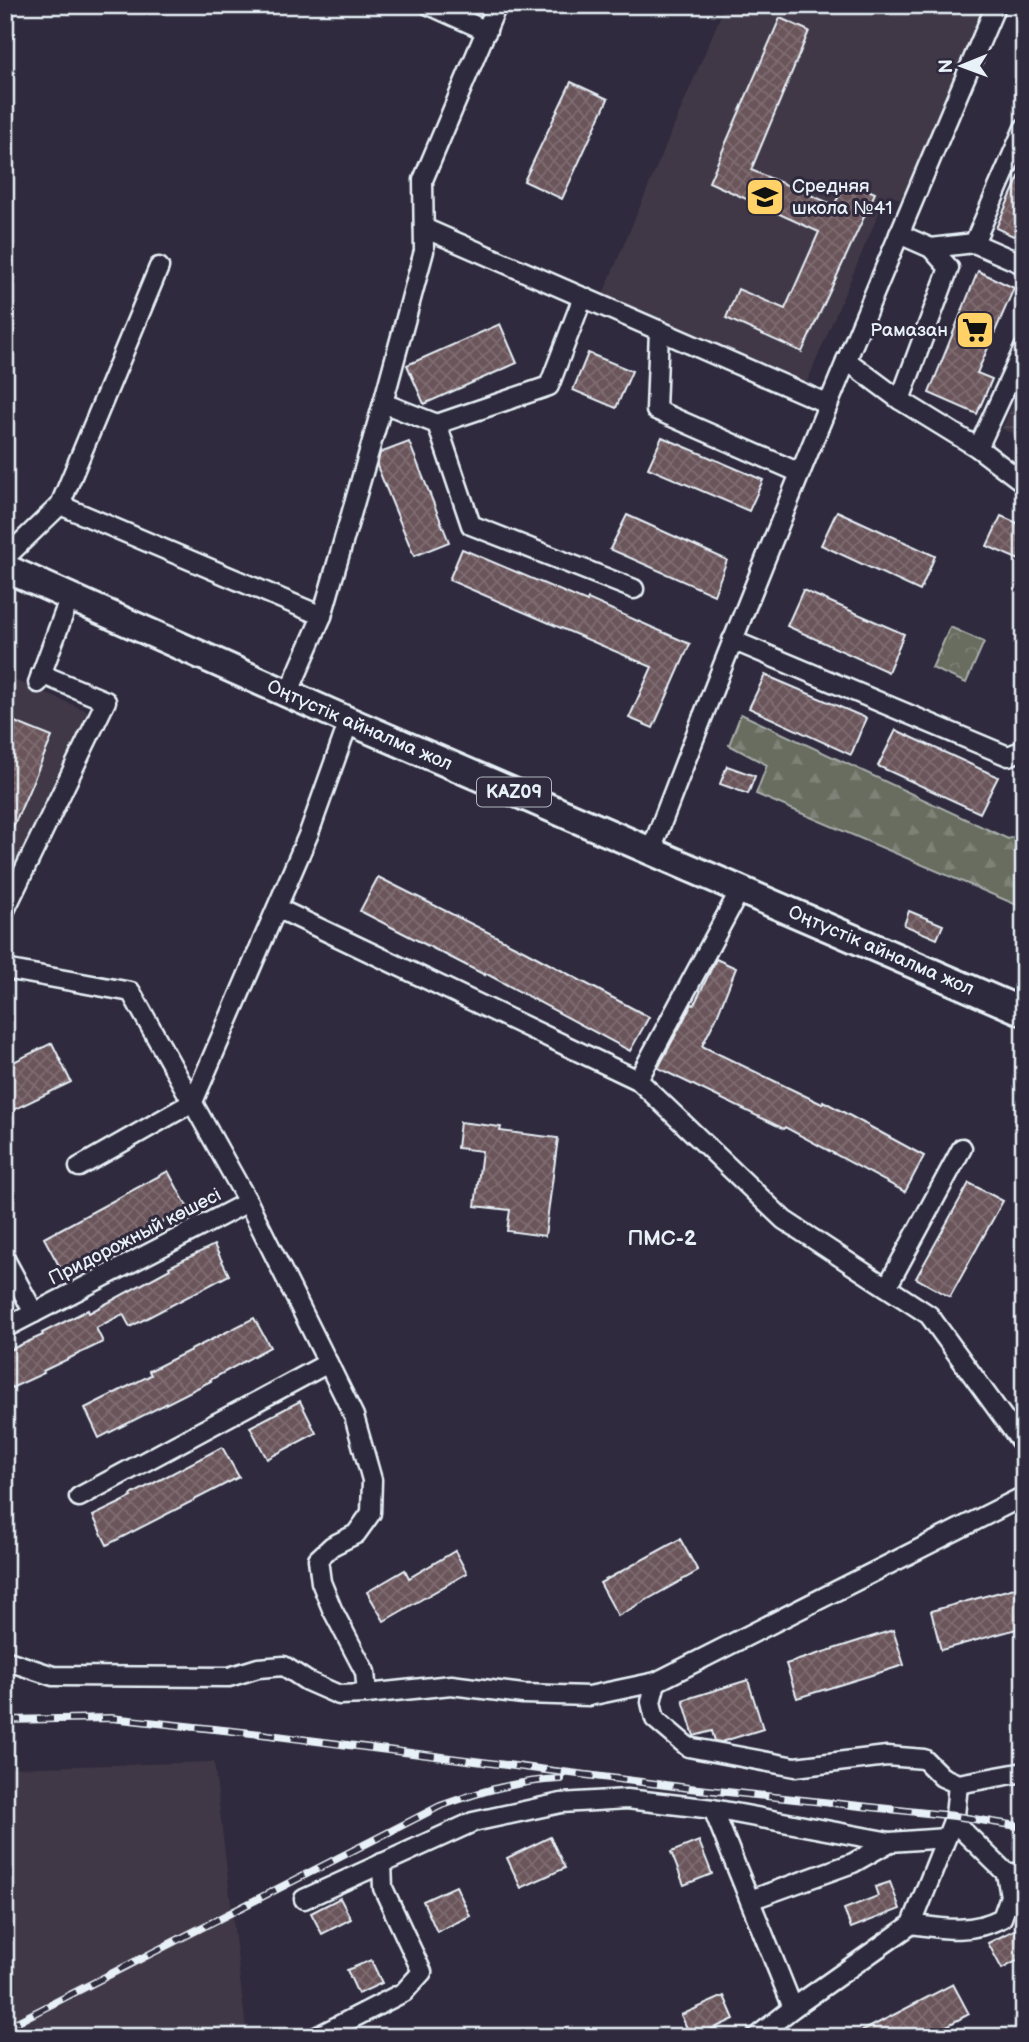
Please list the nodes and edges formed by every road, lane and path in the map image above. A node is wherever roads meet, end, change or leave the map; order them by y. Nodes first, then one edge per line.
1 (429, 5) edge
2 (498, 5) edge
3 (996, 5) edge
4 (487, 31) junction
5 (1024, 128) edge
6 (424, 228) junction
7 (899, 234) junction
8 (974, 243) junction
9 (931, 248) junction
10 (1024, 261) edge
11 (159, 267) dead end
12 (583, 297) junction
13 (659, 330) junction
14 (1024, 348) edge
15 (846, 360) junction
16 (900, 400) junction
17 (383, 403) junction
18 (828, 404) junction
19 (437, 424) junction
20 (978, 448) junction
21 (800, 473) junction
22 (1024, 483) edge
23 (60, 505) junction
24 (5, 558) edge
25 (5, 568) edge
26 (634, 589) dead end
27 (70, 597) junction
28 (322, 616) junction
29 (732, 640) junction
30 (288, 694) junction
31 (349, 721) junction
32 (1024, 750) edge
33 (651, 851) junction
34 (740, 890) junction
35 (277, 908) junction
36 (5, 910) edge
37 (5, 969) edge
38 (1024, 1012) edge
39 (638, 1080) junction
40 (193, 1102) junction
41 (961, 1148) dead end
42 (79, 1167) dead end
43 (248, 1202) junction
44 (5, 1259) edge
45 (887, 1287) junction
46 (34, 1313) junction
47 (5, 1328) edge
48 (328, 1363) junction
49 (1024, 1446) edge
50 (1024, 1496) edge
51 (79, 1497) dead end
52 (5, 1660) edge
53 (656, 1682) junction
54 (367, 1694) junction
55 (1024, 1772) edge
56 (958, 1784) junction
57 (713, 1810) junction
58 (949, 1829) junction
59 (890, 1842) junction
60 (382, 1863) junction
61 (1015, 1872) edge
62 (304, 1899) dead end
63 (750, 1900) junction
64 (912, 1923) junction
65 (793, 2008) junction
66 (316, 2037) edge
67 (757, 2037) edge

1 - 4 street
2 - 4 street
3 - 7 street
4 - 6 street
5 - 8 street
6 - 12 street
6 - 17 street
7 - 9 street
7 - 15 street
8 - 9 street
8 - 10 street
9 - 16 street
11 - 23 street
12 - 13 street
12 - 19 street
13 - 18 street
13 - 21 street
14 - 20 street
15 - 16 street
15 - 18 street
16 - 20 street
17 - 19 street
17 - 28 street
18 - 21 street
19 - 26 street
20 - 22 street
21 - 29 street
23 - 24 street
23 - 28 street
25 - 27 highway, Оңтүстік айналма жол / KAZ09
27 - 30 highway, Оңтүстік айналма жол / KAZ09
27 - 36 street
28 - 30 street
29 - 32 street
29 - 33 street
30 - 31 highway, Оңтүстік айналма жол / KAZ09
31 - 33 highway, Оңтүстік айналма жол / KAZ09
31 - 35 street
33 - 34 highway, Оңтүстік айналма жол / KAZ09
34 - 38 highway, Оңтүстік айналма жол / KAZ09
34 - 39 street
35 - 39 street
35 - 40 street
37 - 40 street
39 - 45 street
40 - 42 street
40 - 43 street
41 - 45 street
43 - 46 street, Придорожный көшесі
43 - 48 street
44 - 46 street
45 - 49 street
46 - 47 street, Придорожный көшесі
48 - 51 street
48 - 54 street
50 - 53 street
52 - 54 street
53 - 54 street
53 - 56 street
55 - 56 street
56 - 58 street
57 - 59 street
57 - 60 street
57 - 63 street
58 - 59 street
58 - 61 street
58 - 64 street
59 - 63 street
60 - 62 street
60 - 66 street
61 - 64 street
63 - 65 street
64 - 65 street
65 - 67 street

